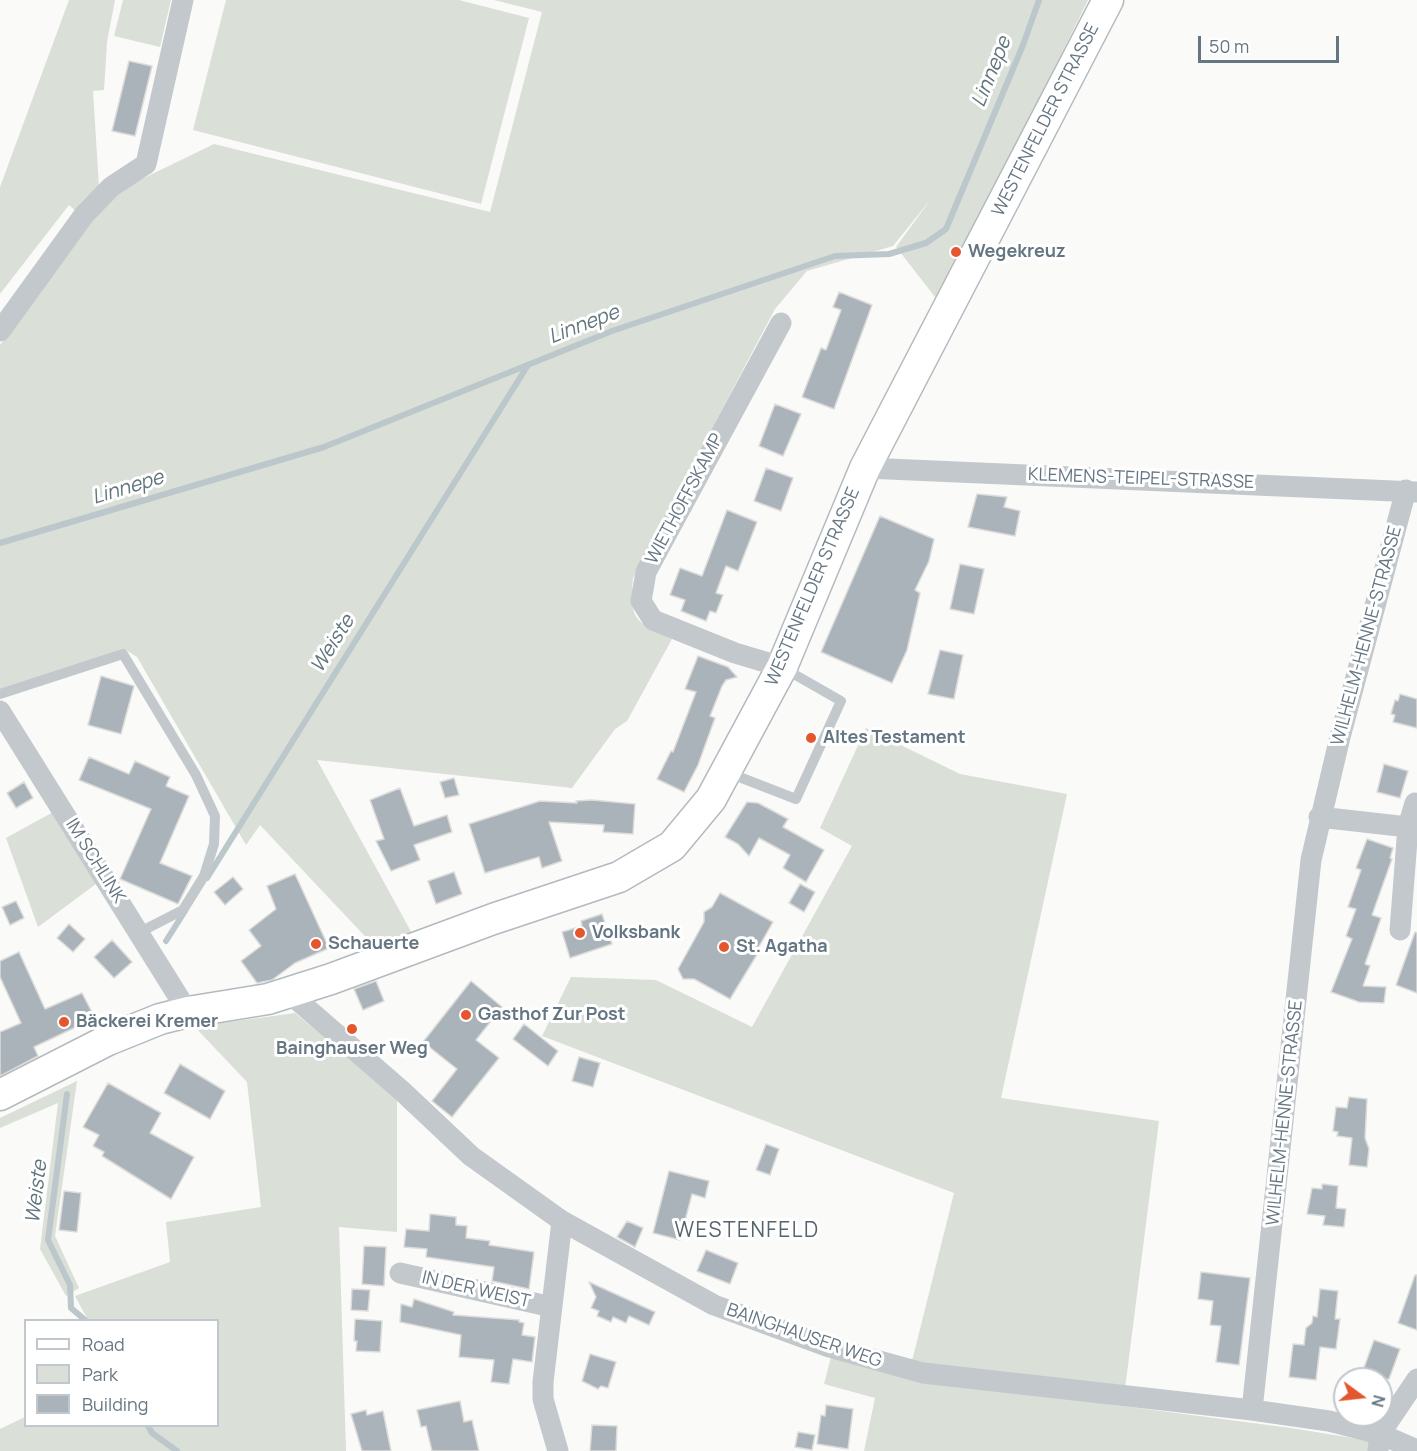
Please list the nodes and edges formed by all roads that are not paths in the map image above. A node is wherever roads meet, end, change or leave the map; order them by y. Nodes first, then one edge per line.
1 (183, 0) edge
2 (1108, 0) edge
3 (781, 323) dead end
4 (0, 331) edge
5 (865, 468) junction
6 (1412, 491) edge
7 (782, 667) junction
8 (0, 694) edge
9 (0, 711) edge
10 (725, 772) junction
11 (1415, 803) dead end
12 (1319, 817) junction
13 (1408, 827) junction
14 (1400, 930) dead end
15 (140, 932) junction
16 (288, 992) junction
17 (188, 1012) junction
18 (0, 1095) edge
19 (562, 1221) junction
20 (400, 1273) dead end
21 (552, 1307) junction
22 (1417, 1380) edge
23 (1252, 1410) junction
24 (1379, 1443) edge
25 (1417, 1450) edge
26 (558, 1451) edge

1 - 4 street
2 - 5 main road, WESTENFELDER STRASSE
3 - 7 street, WIETHOFFSKAMP
5 - 6 street, KLEMENS-TEIPEL-STRASSE
5 - 7 main road, WESTENFELDER STRASSE
6 - 12 street, WILHELM-HENNE-STRASSE
7 - 10 main road, WESTENFELDER STRASSE
7 - 10 lane
8 - 15 lane
9 - 15 street, IM SCHLINK
10 - 16 main road, WESTENFELDER STRASSE
11 - 13 street
12 - 13 street
12 - 23 street, WILHELM-HENNE-STRASSE
13 - 14 street
15 - 17 street, IM SCHLINK
16 - 17 main road, WESTENFELDER STRASSE
16 - 19 street, BAINGHAUSER WEG
17 - 18 main road, WESTENFELDER STRASSE
19 - 21 street, IN DER WEIST
19 - 23 street, BAINGHAUSER WEG
20 - 21 street, IN DER WEIST
21 - 26 street, IN DER WEIST
22 - 24 street
23 - 24 street, BAINGHAUSER WEG
24 - 25 street, BAINGHAUSER WEG

